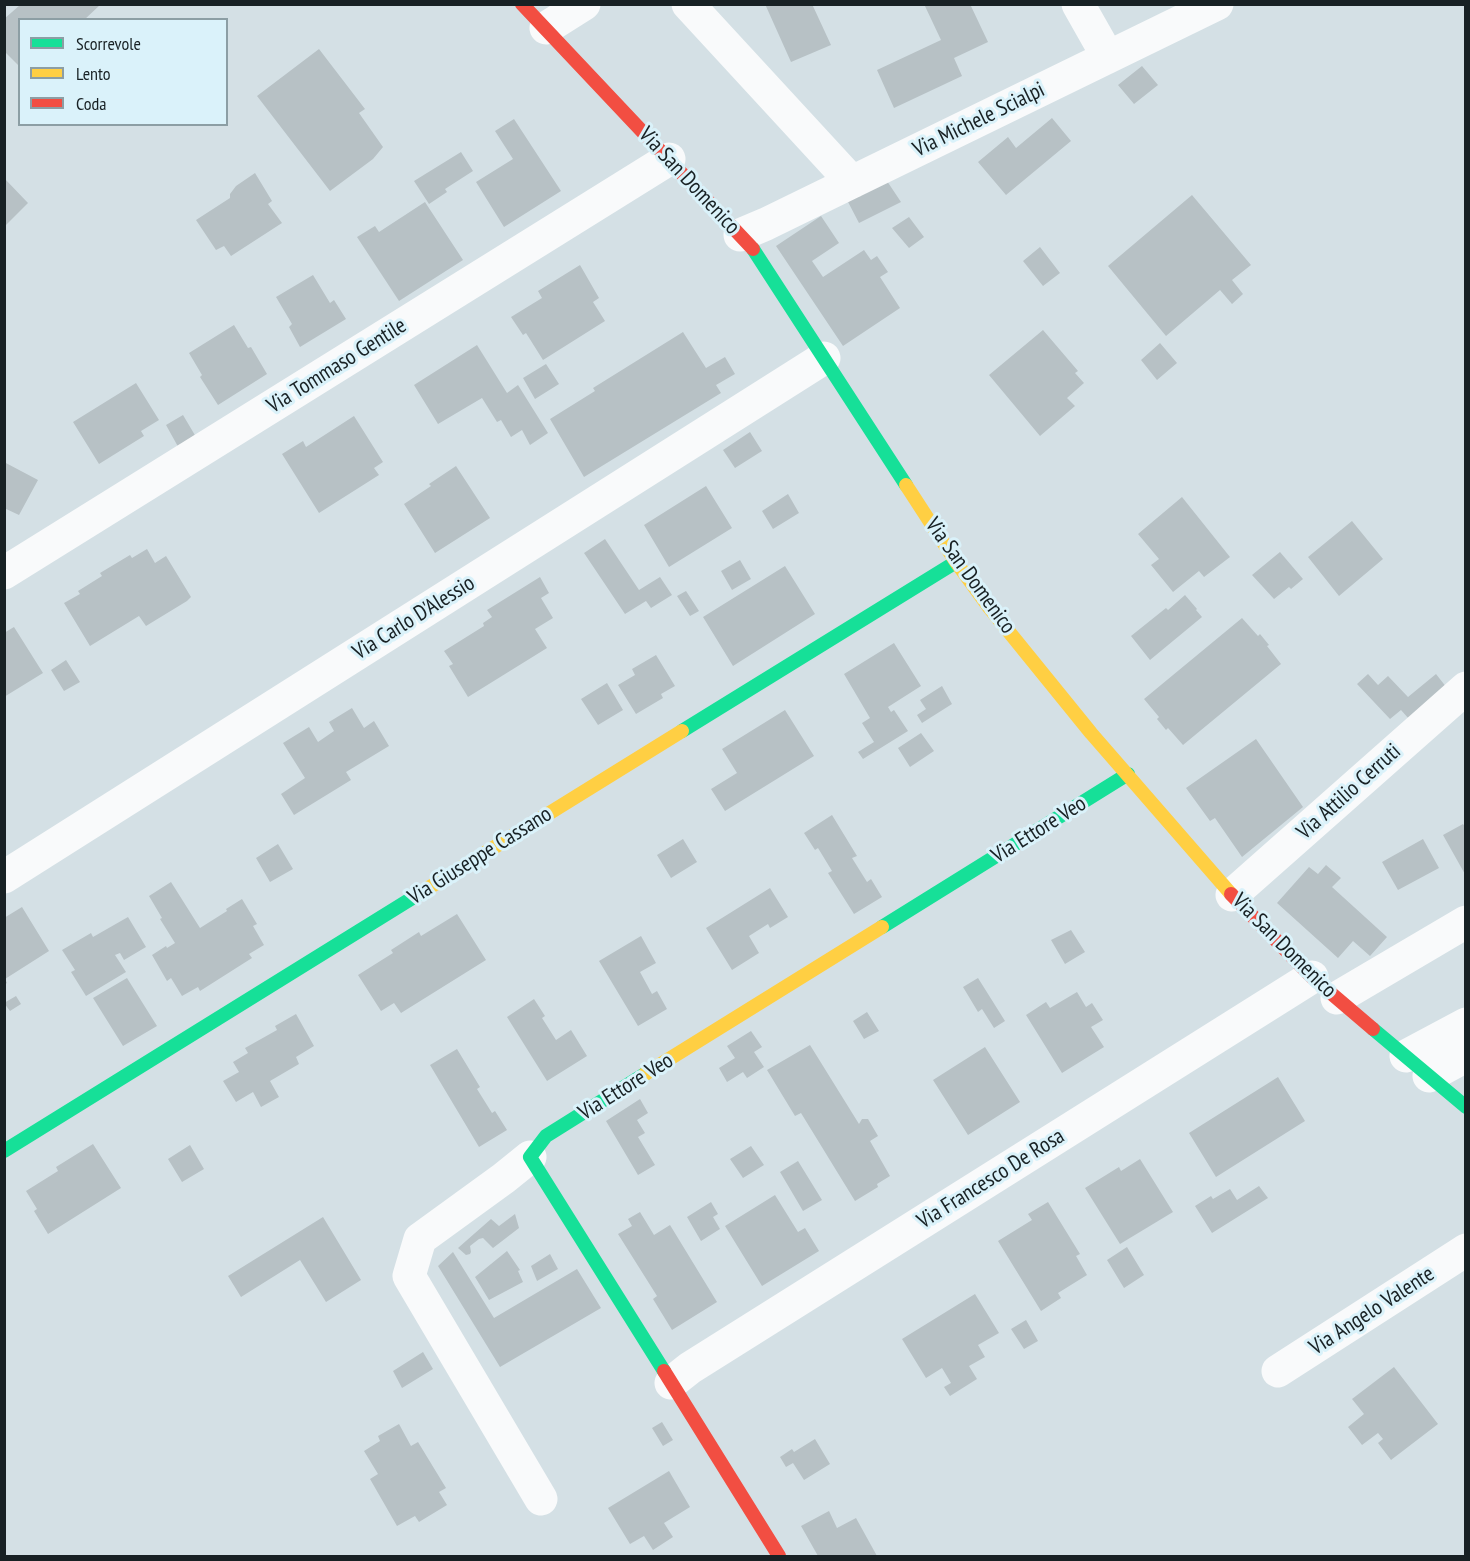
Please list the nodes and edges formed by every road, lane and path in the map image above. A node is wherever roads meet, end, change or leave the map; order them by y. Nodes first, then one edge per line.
1 (522, 4) edge
2 (584, 4) edge
3 (688, 4) edge
4 (1078, 4) edge
5 (1217, 4) edge
6 (546, 28) junction
7 (1108, 57) junction
8 (669, 159) junction
9 (852, 182) junction
10 (740, 235) junction
11 (824, 358) junction
12 (956, 562) junction
13 (4, 573) edge
14 (1466, 688) edge
15 (1128, 774) junction
16 (4, 877) edge
17 (1232, 895) junction
18 (1466, 922) edge
19 (1312, 977) junction
20 (1337, 998) junction
21 (1466, 1024) edge
22 (1466, 1056) edge
23 (1418, 1066) junction
24 (1466, 1107) edge
25 (4, 1151) edge
26 (530, 1157) junction
27 (1466, 1250) edge
28 (1278, 1371) dead end
29 (671, 1383) junction
30 (541, 1499) dead end
31 (779, 1557) edge

1 - 6 street, Via San Domenico
2 - 6 street
3 - 9 street
4 - 7 street
5 - 7 street, Via Michele Scialpi
6 - 8 street, Via San Domenico
7 - 9 street, Via Michele Scialpi
8 - 10 street, Via San Domenico
8 - 13 street, Via Tommaso Gentile
9 - 10 street, Via Michele Scialpi
10 - 11 street, Via San Domenico
11 - 12 street, Via San Domenico
11 - 16 street, Via Carlo D'Alessio
12 - 15 street, Via San Domenico
12 - 25 street, Via Giuseppe Cassano
14 - 17 street, Via Attilio Cerruti
15 - 17 street, Via San Domenico
15 - 26 street, Via Ettore Veo
17 - 19 street, Via San Domenico
18 - 20 street
19 - 20 street, Via San Domenico
19 - 29 street, Via Francesco De Rosa
20 - 23 street, Via San Domenico
21 - 23 street
22 - 23 street
23 - 24 street, Via San Domenico
26 - 29 street
26 - 30 street
27 - 28 street, Via Angelo Valente
29 - 31 street

